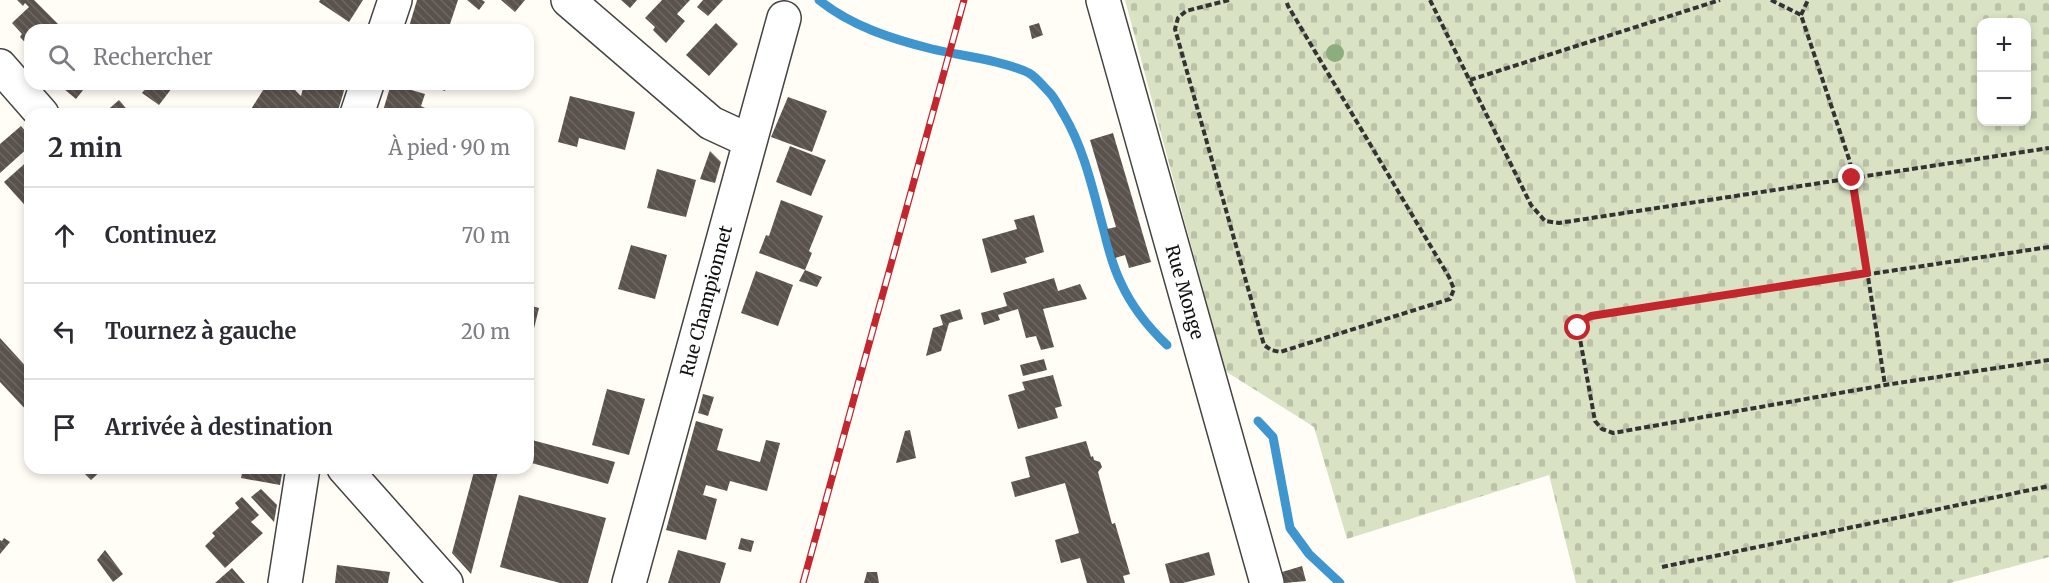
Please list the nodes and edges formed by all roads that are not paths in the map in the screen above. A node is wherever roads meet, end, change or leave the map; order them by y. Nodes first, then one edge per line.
1 (395, 0) edge
2 (568, 0) edge
3 (1103, 0) edge
4 (784, 18) dead end
5 (387, 24) edge
6 (0, 66) edge
7 (365, 90) edge
8 (37, 108) edge
9 (359, 108) edge
10 (750, 141) junction
11 (302, 474) edge
12 (349, 474) edge
13 (285, 583) edge
14 (446, 583) edge
15 (629, 583) edge
16 (1267, 583) edge

1 - 5 street
2 - 10 street
3 - 16 street, Rue Monge
4 - 10 street, Rue Championnet
6 - 8 street
7 - 9 street
10 - 15 street, Rue Championnet
11 - 13 street
12 - 14 street

